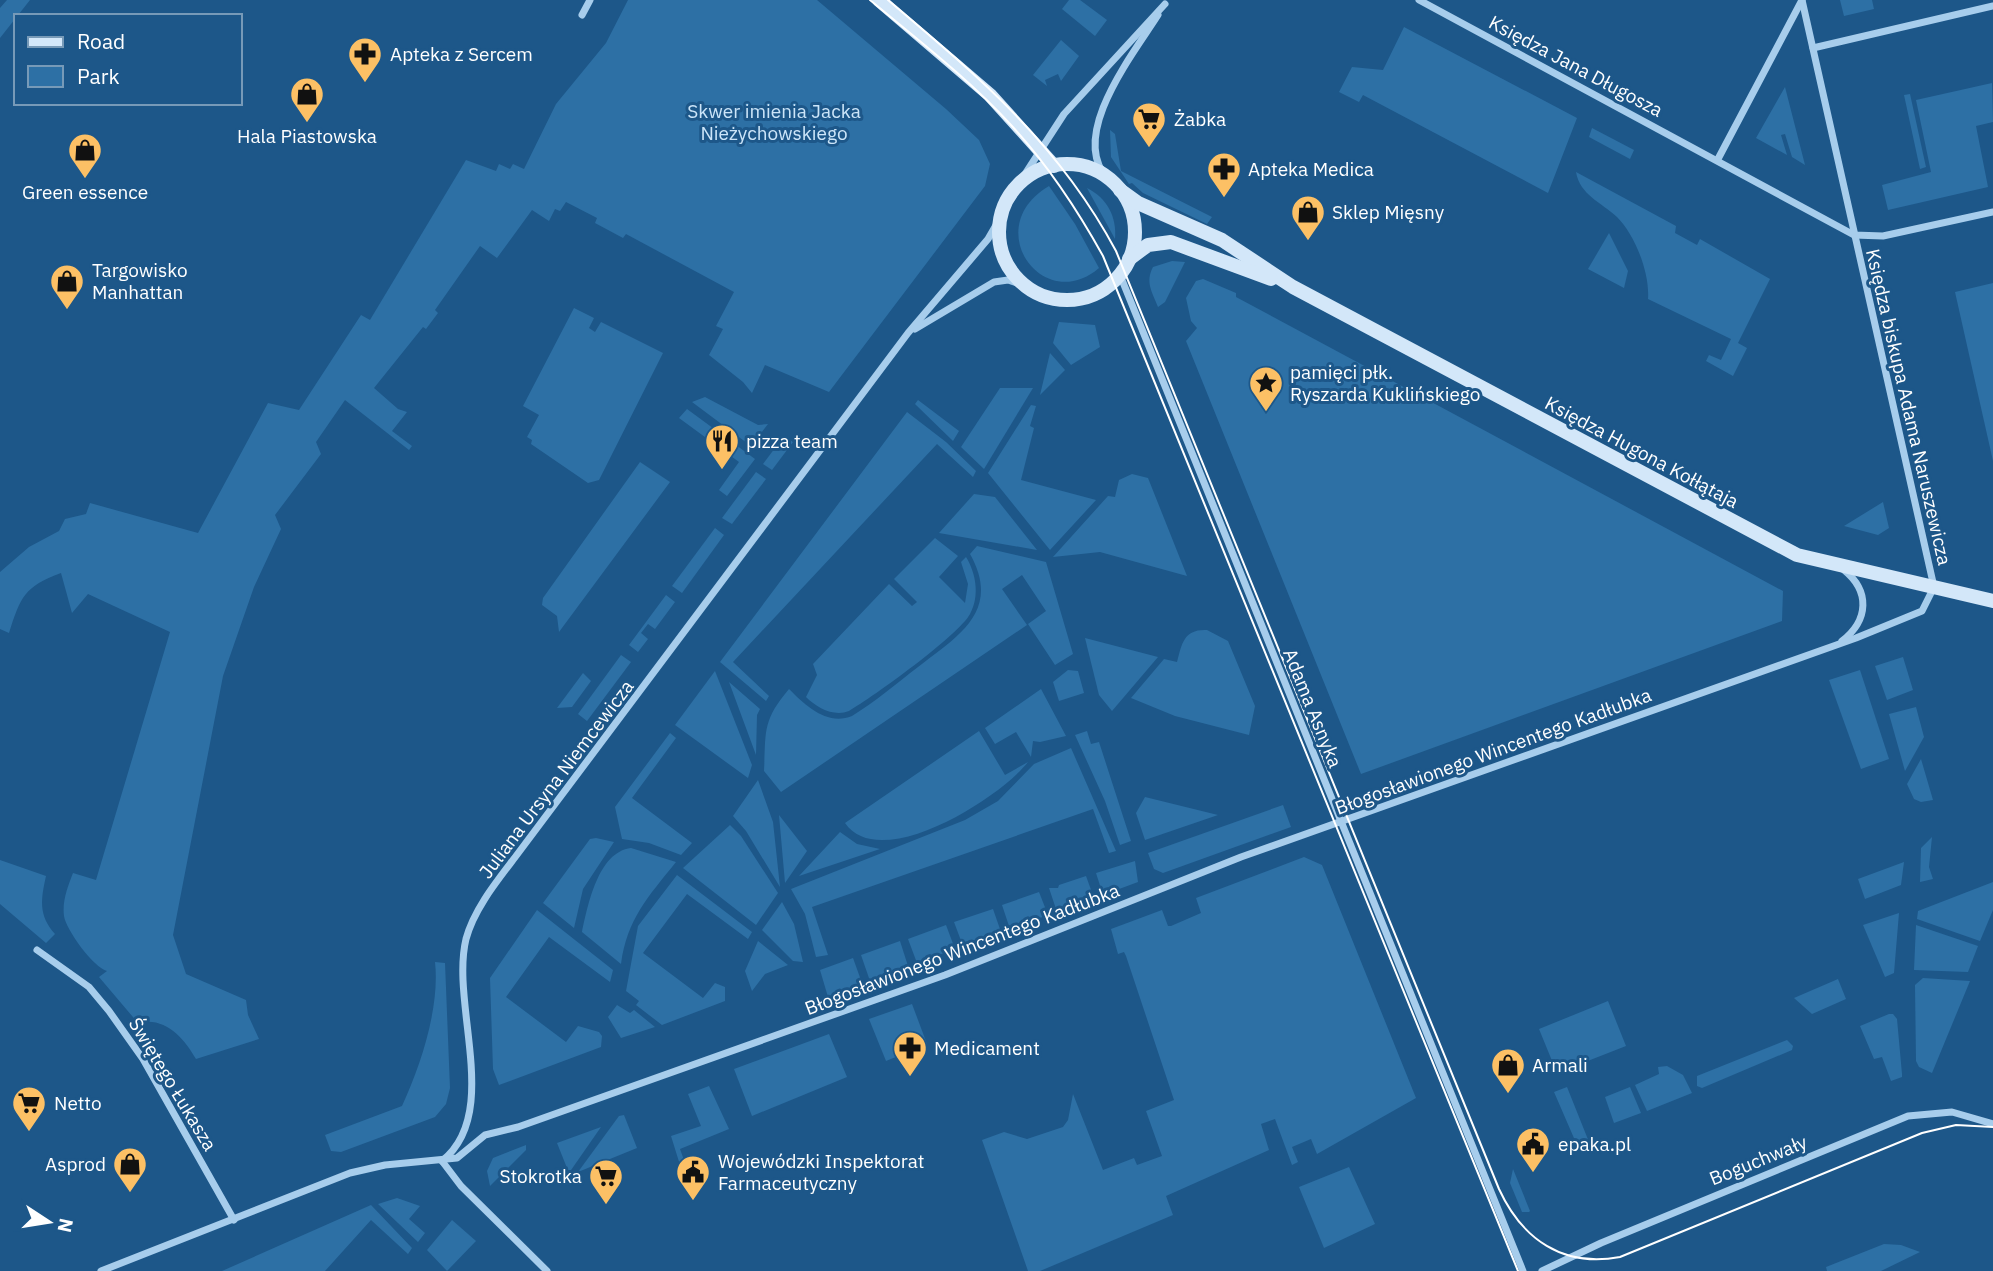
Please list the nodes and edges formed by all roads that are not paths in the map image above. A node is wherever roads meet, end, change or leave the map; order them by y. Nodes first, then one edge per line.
1 (590, 0) edge
2 (879, 0) edge
3 (1419, 0) edge
4 (1802, 0) edge
5 (1166, 2) edge
6 (1993, 6) edge
7 (582, 15) dead end
8 (1813, 48) junction
9 (1041, 149) junction
10 (1718, 159) junction
11 (1054, 166) junction
12 (1108, 179) junction
13 (1120, 190) junction
14 (1014, 191) junction
15 (1993, 212) edge
16 (1003, 213) junction
17 (1854, 235) junction
18 (1129, 260) junction
19 (1120, 275) junction
20 (1026, 286) junction
21 (1293, 287) junction
22 (908, 333) junction
23 (1825, 562) junction
24 (1934, 587) junction
25 (1993, 601) edge
26 (1836, 646) junction
27 (1342, 821) junction
28 (37, 950) dead end
29 (1993, 1124) edge
30 (442, 1161) junction
31 (234, 1220) junction
32 (101, 1271) edge
33 (547, 1271) edge
34 (1522, 1271) edge
35 (1542, 1271) edge

1 - 7 street
2 - 9 street
3 - 10 street, Księdza Jana Długosza
4 - 8 street, Księdza biskupa Adama Naruszewicza
4 - 10 street, Księdza biskupa Adama Naruszewicza
5 - 9 street
5 - 12 street
6 - 8 street
8 - 17 street, Księdza biskupa Adama Naruszewicza
9 - 11 street
9 - 14 street
10 - 17 street, Księdza biskupa Adama Naruszewicza
11 - 12 street
11 - 14 street
12 - 13 street
13 - 18 street
13 - 21 street, Księdza Hugona Kołłątaja
14 - 16 street
15 - 17 street
16 - 20 street
16 - 22 street, Juliana Ursyna Niemcewicza
17 - 24 street, Księdza biskupa Adama Naruszewicza
18 - 19 street
18 - 21 street, Księdza Hugona Kołłątaja
19 - 20 street
19 - 27 street, Adama Asnyka
20 - 22 street, Juliana Ursyna Niemcewicza
21 - 23 street, Księdza Hugona Kołłątaja
22 - 30 street, Juliana Ursyna Niemcewicza
23 - 24 street, Księdza Hugona Kołłątaja
23 - 26 street, Błogosławionego Wincentego Kadłubka
24 - 25 street, Księdza Hugona Kołłątaja
24 - 26 street, Błogosławionego Wincentego Kadłubka
26 - 27 street, Błogosławionego Wincentego Kadłubka
27 - 30 street, Błogosławionego Wincentego Kadłubka
27 - 34 street, Adama Asnyka
28 - 31 street, Świętego Łukasza
29 - 35 street, Boguchwały
30 - 31 street, Błogosławionego Wincentego Kadłubka
30 - 33 street
31 - 32 street, Błogosławionego Wincentego Kadłubka

